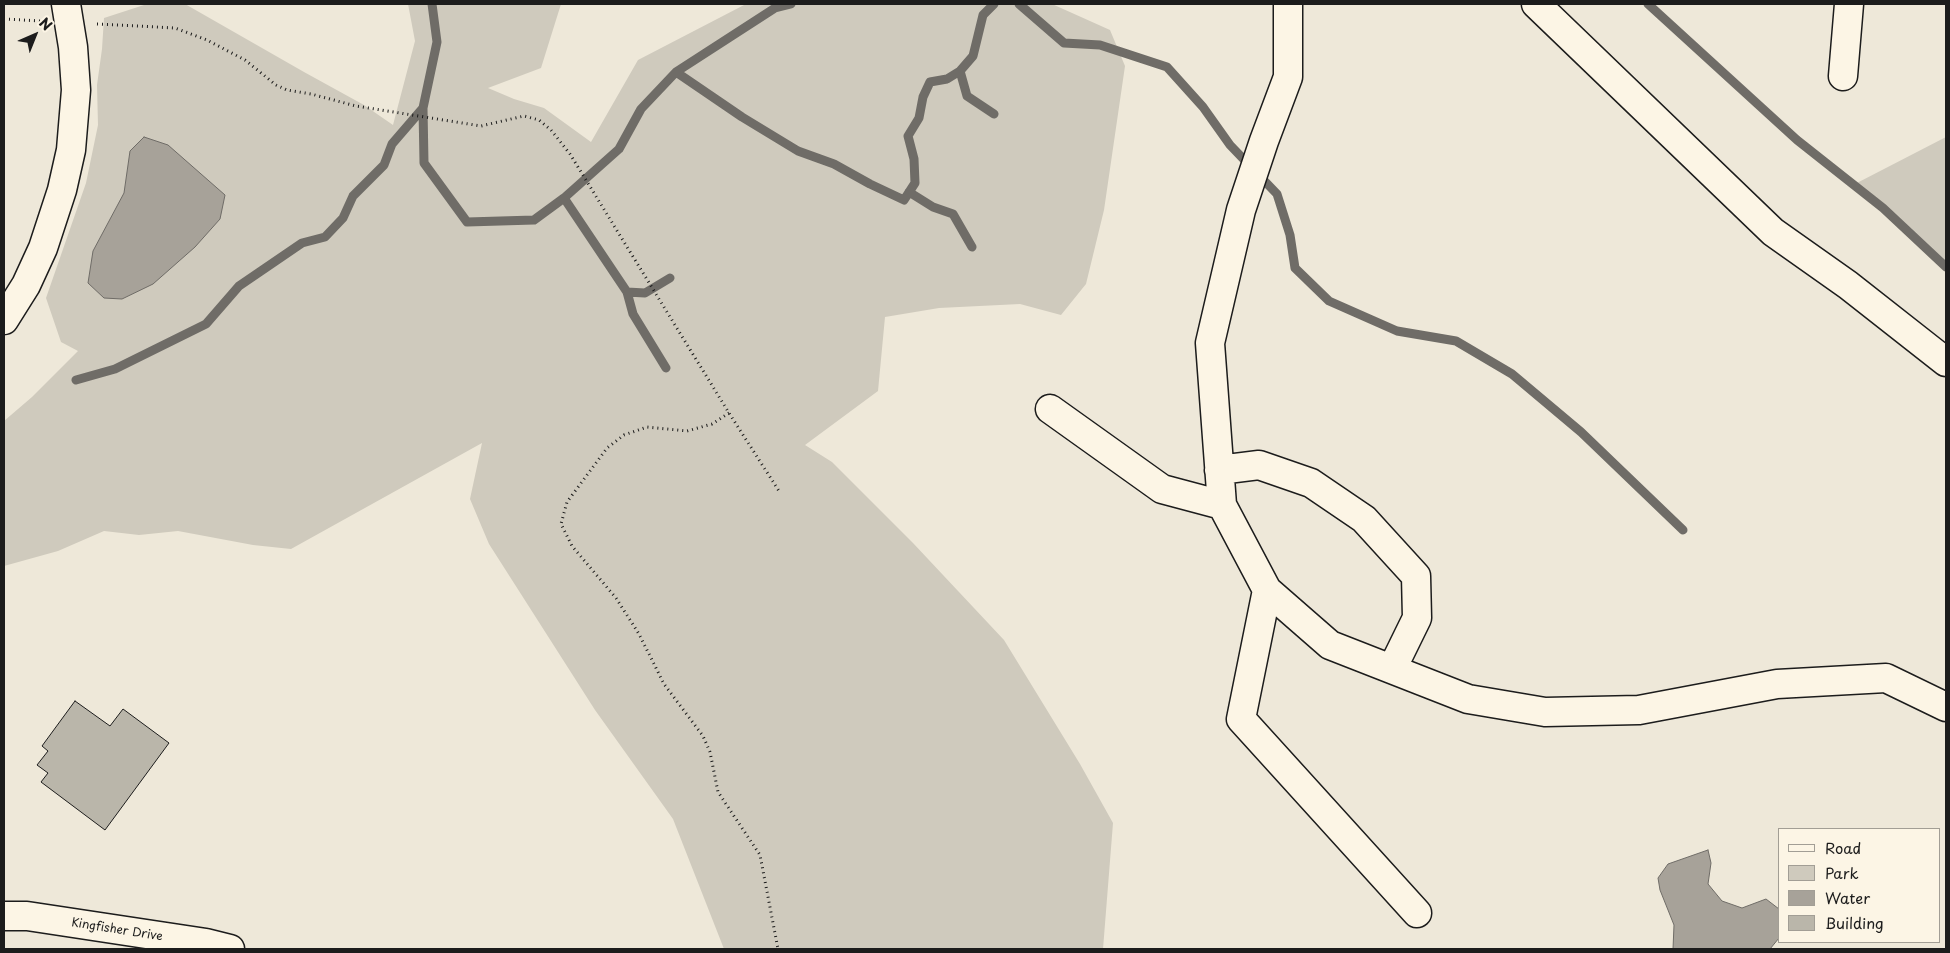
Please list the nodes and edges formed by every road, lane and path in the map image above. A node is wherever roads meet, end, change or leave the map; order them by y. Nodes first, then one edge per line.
1 (1288, 4) edge
2 (1536, 4) edge
3 (1849, 4) edge
4 (68, 13) edge
5 (4, 19) edge
6 (1844, 76) dead end
7 (4, 320) edge
8 (1946, 362) edge
9 (1050, 409) dead end
10 (729, 413) junction
11 (1219, 470) junction
12 (779, 491) dead end
13 (1222, 505) junction
14 (1267, 590) junction
15 (1392, 669) junction
16 (1946, 707) edge
17 (1417, 913) dead end
18 (4, 916) edge
19 (230, 949) edge
20 (778, 949) edge

1 - 11 street
2 - 8 street
3 - 6 street
4 - 5 path
4 - 7 street
4 - 10 path
9 - 13 street
10 - 12 path
10 - 20 path
11 - 13 street
11 - 15 street
13 - 14 street
14 - 15 street
14 - 17 street
15 - 16 street
18 - 19 street, Kingfisher Drive

